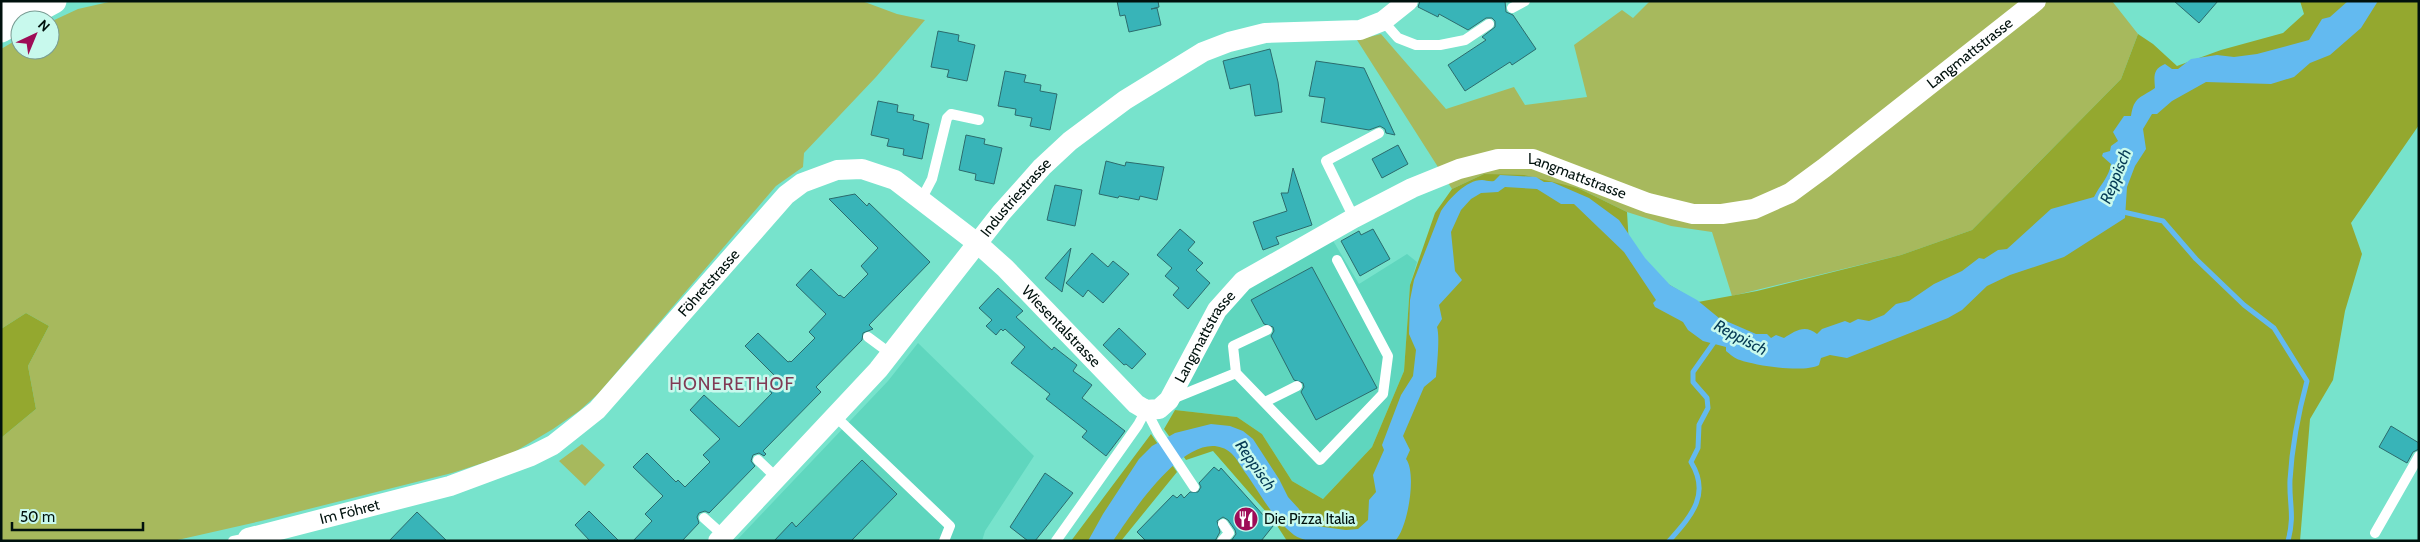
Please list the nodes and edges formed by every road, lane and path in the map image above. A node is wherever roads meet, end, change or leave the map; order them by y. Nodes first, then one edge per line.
1 (54, 1) edge
2 (1408, 1) edge
3 (1525, 1) edge
4 (2036, 1) edge
5 (1, 5) edge
6 (1512, 8) dead end
7 (24, 10) edge
8 (36, 10) edge
9 (1383, 21) junction
10 (1489, 24) dead end
11 (979, 120) dead end
12 (1379, 133) dead end
13 (921, 200) junction
14 (1354, 218) junction
15 (977, 243) junction
16 (1337, 260) dead end
17 (1267, 330) dead end
18 (868, 338) dead end
19 (891, 354) junction
20 (1236, 373) junction
21 (1298, 386) dead end
22 (1169, 400) junction
23 (1265, 402) junction
24 (1146, 410) junction
25 (835, 416) junction
26 (2419, 456) edge
27 (758, 460) dead end
28 (778, 479) junction
29 (450, 486) joint
30 (1194, 487) dead end
31 (704, 518) dead end
32 (1224, 524) dead end
33 (2375, 533) dead end
34 (720, 538) edge
35 (241, 539) edge
36 (944, 541) edge
37 (1056, 541) edge
38 (1222, 541) edge

1 - 8 street
2 - 9 street, Industriestrasse
3 - 6 lane
4 - 14 street, Langmattstrasse
5 - 7 street
9 - 10 lane
9 - 15 street, Industriestrasse
11 - 13 lane
12 - 14 lane
13 - 15 street, Föhretstrasse
13 - 29 street, Föhretstrasse
14 - 22 street, Langmattstrasse
15 - 19 street, Industriestrasse
15 - 24 street, Wiesentalstrasse
16 - 23 lane
17 - 20 lane
18 - 19 lane
19 - 25 street, Industriestrasse
20 - 22 lane
20 - 23 lane
21 - 23 lane
22 - 24 street, Langmattstrasse
24 - 30 lane
24 - 37 lane
25 - 28 street, Industriestrasse
25 - 36 lane
26 - 33 lane
27 - 28 lane
28 - 34 street, Industriestrasse
29 - 35 street, Im Föhret
31 - 34 lane
32 - 38 lane

